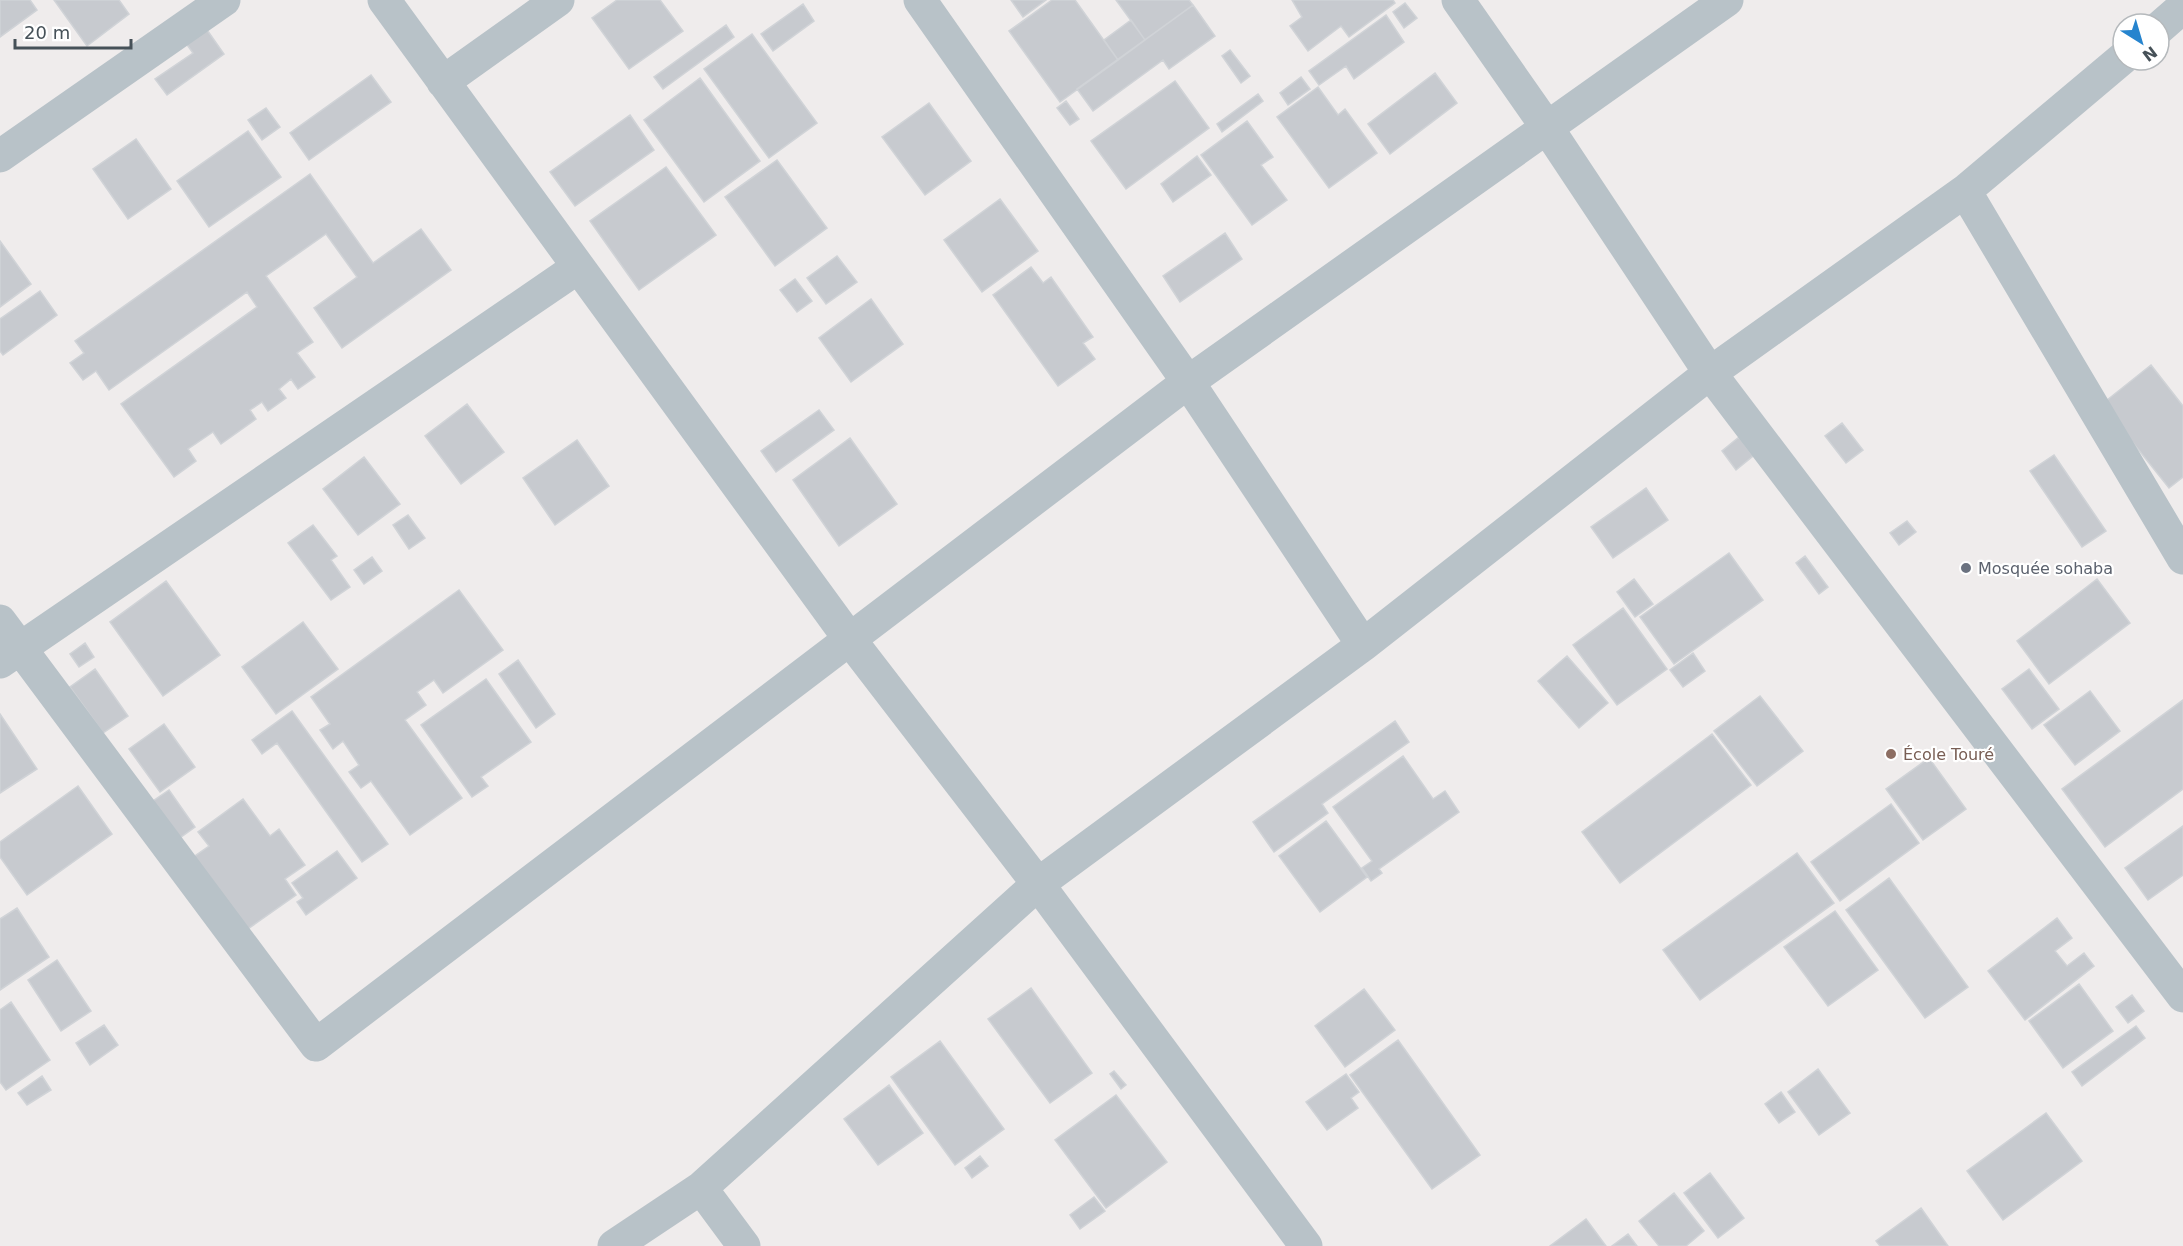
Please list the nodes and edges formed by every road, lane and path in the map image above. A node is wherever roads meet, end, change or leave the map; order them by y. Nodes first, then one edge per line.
1 (224, 0) edge
2 (384, 0) edge
3 (558, 0) edge
4 (920, 0) edge
5 (1458, 0) edge
6 (1727, 0) edge
7 (2183, 8) edge
8 (2171, 18) edge
9 (2111, 68) edge
10 (442, 82) junction
11 (1546, 126) junction
12 (0, 156) edge
13 (1965, 191) junction
14 (577, 268) junction
15 (1710, 373) junction
16 (1188, 382) junction
17 (2183, 558) edge
18 (0, 621) edge
19 (851, 641) junction
20 (1363, 645) junction
21 (10, 655) edge
22 (1038, 884) junction
23 (2183, 996) edge
24 (701, 1188) junction
25 (614, 1246) edge
26 (744, 1246) edge
27 (1306, 1246) edge

1 - 12 street
2 - 10 street
3 - 10 street
4 - 16 street
5 - 11 street
6 - 11 street
7 - 8 street
9 - 13 street
10 - 14 street
11 - 15 street
11 - 16 street
13 - 15 street
13 - 17 street
14 - 19 street
14 - 21 street
15 - 20 street
15 - 23 street
16 - 19 street
16 - 20 street
18 - 21 street
19 - 21 street
19 - 22 street
20 - 22 street
22 - 24 street
22 - 27 street
24 - 25 street
24 - 26 street

